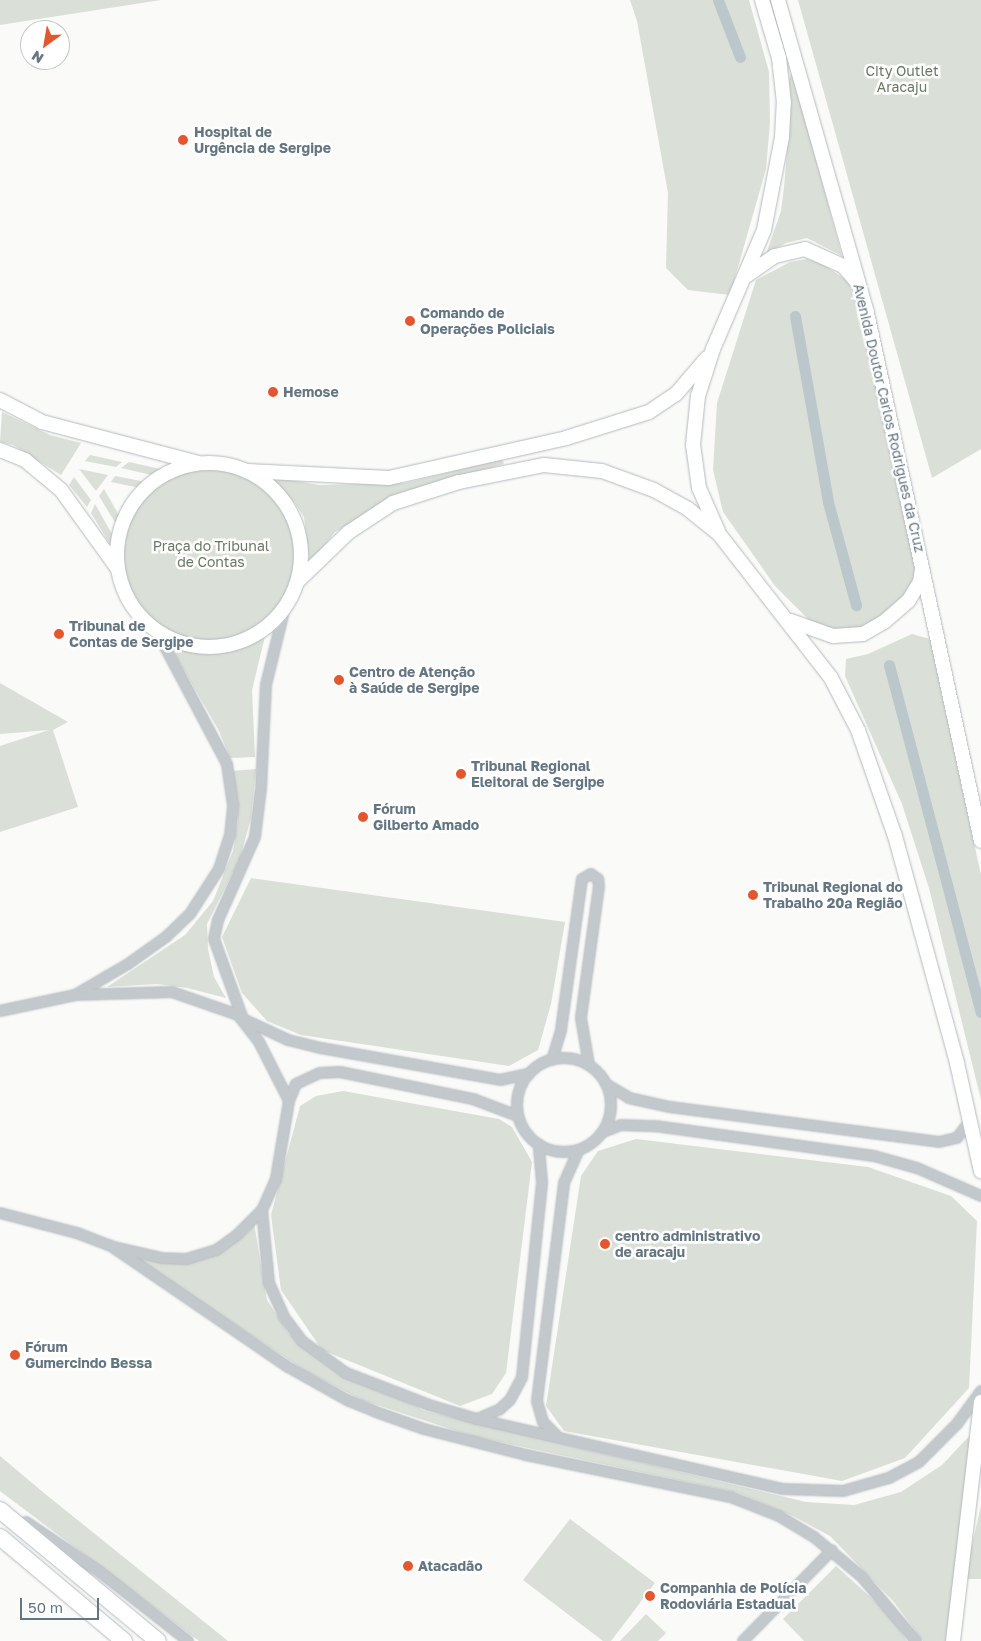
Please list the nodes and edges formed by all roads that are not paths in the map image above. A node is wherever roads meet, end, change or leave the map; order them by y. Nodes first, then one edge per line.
1 (762, 0) edge
2 (778, 0) edge
3 (744, 277) junction
4 (858, 283) junction
5 (714, 349) junction
6 (0, 400) edge
7 (0, 450) edge
8 (509, 451) junction
9 (201, 463) junction
10 (515, 469) junction
11 (247, 471) junction
12 (719, 534) junction
13 (923, 565) junction
14 (118, 570) junction
15 (298, 581) junction
16 (284, 611) junction
17 (788, 619) junction
18 (156, 630) junction
19 (981, 841) edge
20 (75, 995) junction
21 (0, 1011) edge
22 (242, 1019) junction
23 (552, 1060) junction
24 (589, 1065) junction
25 (529, 1074) junction
26 (606, 1084) junction
27 (289, 1102) junction
28 (518, 1116) junction
29 (970, 1121) junction
30 (603, 1132) junction
31 (539, 1144) junction
32 (579, 1150) junction
33 (981, 1171) edge
34 (981, 1196) edge
35 (262, 1210) junction
36 (0, 1213) edge
37 (111, 1246) junction
38 (981, 1391) edge
39 (981, 1402) edge
40 (477, 1419) junction
41 (559, 1438) junction
42 (0, 1506) edge
43 (0, 1510) edge
44 (1, 1541) edge
45 (832, 1550) junction
46 (124, 1641) edge
47 (158, 1641) edge
48 (188, 1641) edge
49 (743, 1641) edge
50 (916, 1641) edge
51 (953, 1641) edge

1 - 3 main road
2 - 4 main road, Avenida Doutor Carlos Rodrigues da Cruz
3 - 4 main road
3 - 5 main road
4 - 13 main road, Avenida Doutor Carlos Rodrigues da Cruz
5 - 8 main road
5 - 12 main road
6 - 9 main road
7 - 14 main road
8 - 10 main road
8 - 11 main road
9 - 11 main road
9 - 14 main road
10 - 12 main road
10 - 15 main road
11 - 15 main road
12 - 17 main road
13 - 17 main road
13 - 19 main road, Avenida Doutor Carlos Rodrigues da Cruz
14 - 18 main road
15 - 16 main road
16 - 18 main road
16 - 22 street
17 - 29 main road
18 - 20 street
20 - 21 street
20 - 22 street
22 - 25 street
22 - 27 street
23 - 24 street
23 - 24 street
23 - 25 street
24 - 26 street
25 - 28 street
26 - 29 street
26 - 30 street
27 - 28 street
27 - 35 street
28 - 31 street
29 - 33 main road
30 - 32 street
30 - 34 street
31 - 32 street
31 - 40 street
32 - 41 street
35 - 37 street
35 - 40 street
36 - 37 street
37 - 45 street
38 - 41 street
39 - 51 main road
40 - 41 street
42 - 48 street
43 - 47 main road
44 - 46 main road
45 - 49 street
45 - 50 street

